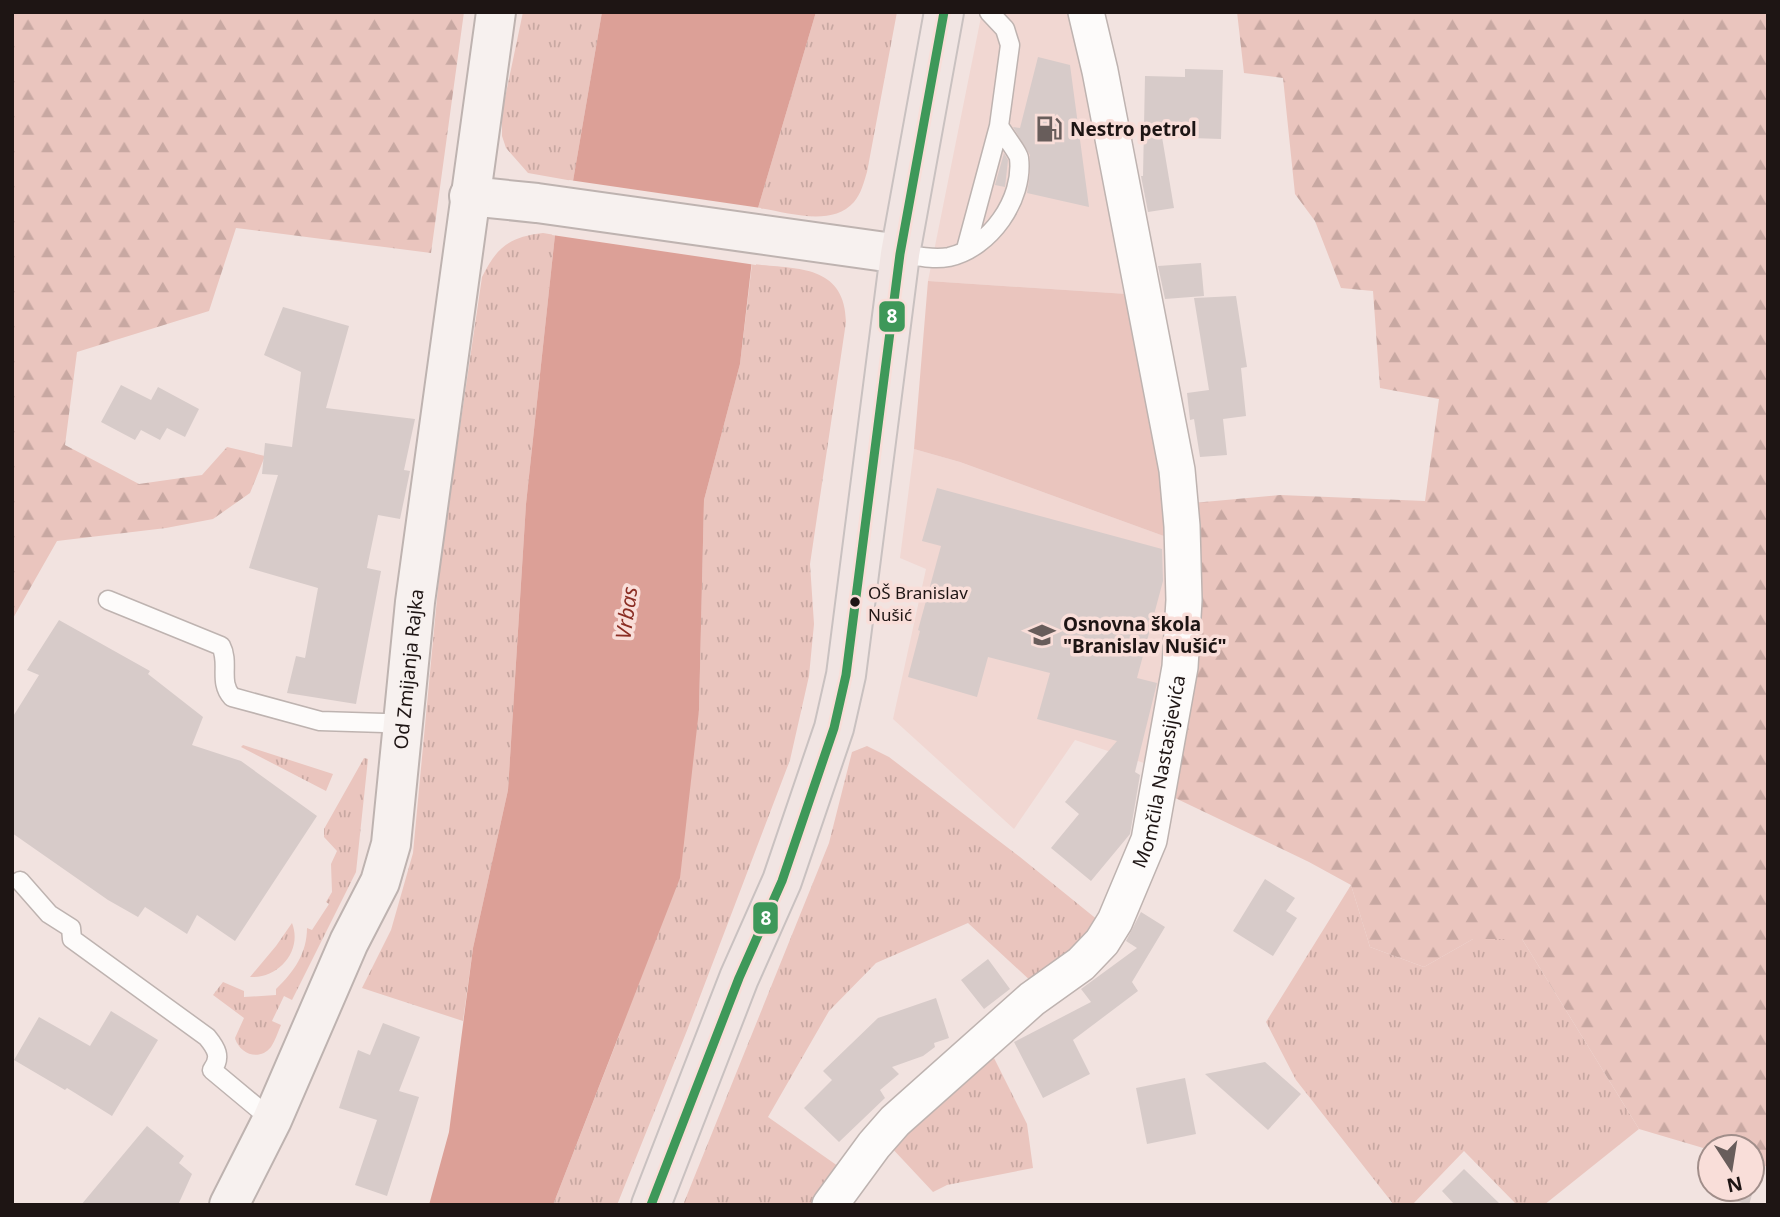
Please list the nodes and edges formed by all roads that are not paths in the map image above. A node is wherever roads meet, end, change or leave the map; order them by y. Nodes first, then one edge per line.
1 (496, 12) edge
2 (943, 12) edge
3 (989, 12) edge
4 (1087, 12) edge
5 (999, 126) junction
6 (469, 196) junction
7 (966, 250) junction
8 (900, 254) junction
9 (108, 600) dead end
10 (401, 739) junction
11 (20, 881) dead end
12 (272, 1119) junction
13 (229, 1205) edge
14 (651, 1205) edge
15 (830, 1205) edge

1 - 6 street, Od Zmijanja Rajka
2 - 8 main road
3 - 5 lane
4 - 15 street, Momčila Nastasijevića
5 - 7 lane
5 - 7 lane
6 - 8 street
6 - 10 street, Od Zmijanja Rajka
7 - 8 lane
8 - 14 main road
9 - 10 lane
10 - 12 street, Od Zmijanja Rajka
11 - 12 lane
12 - 13 street, Od Zmijanja Rajka

